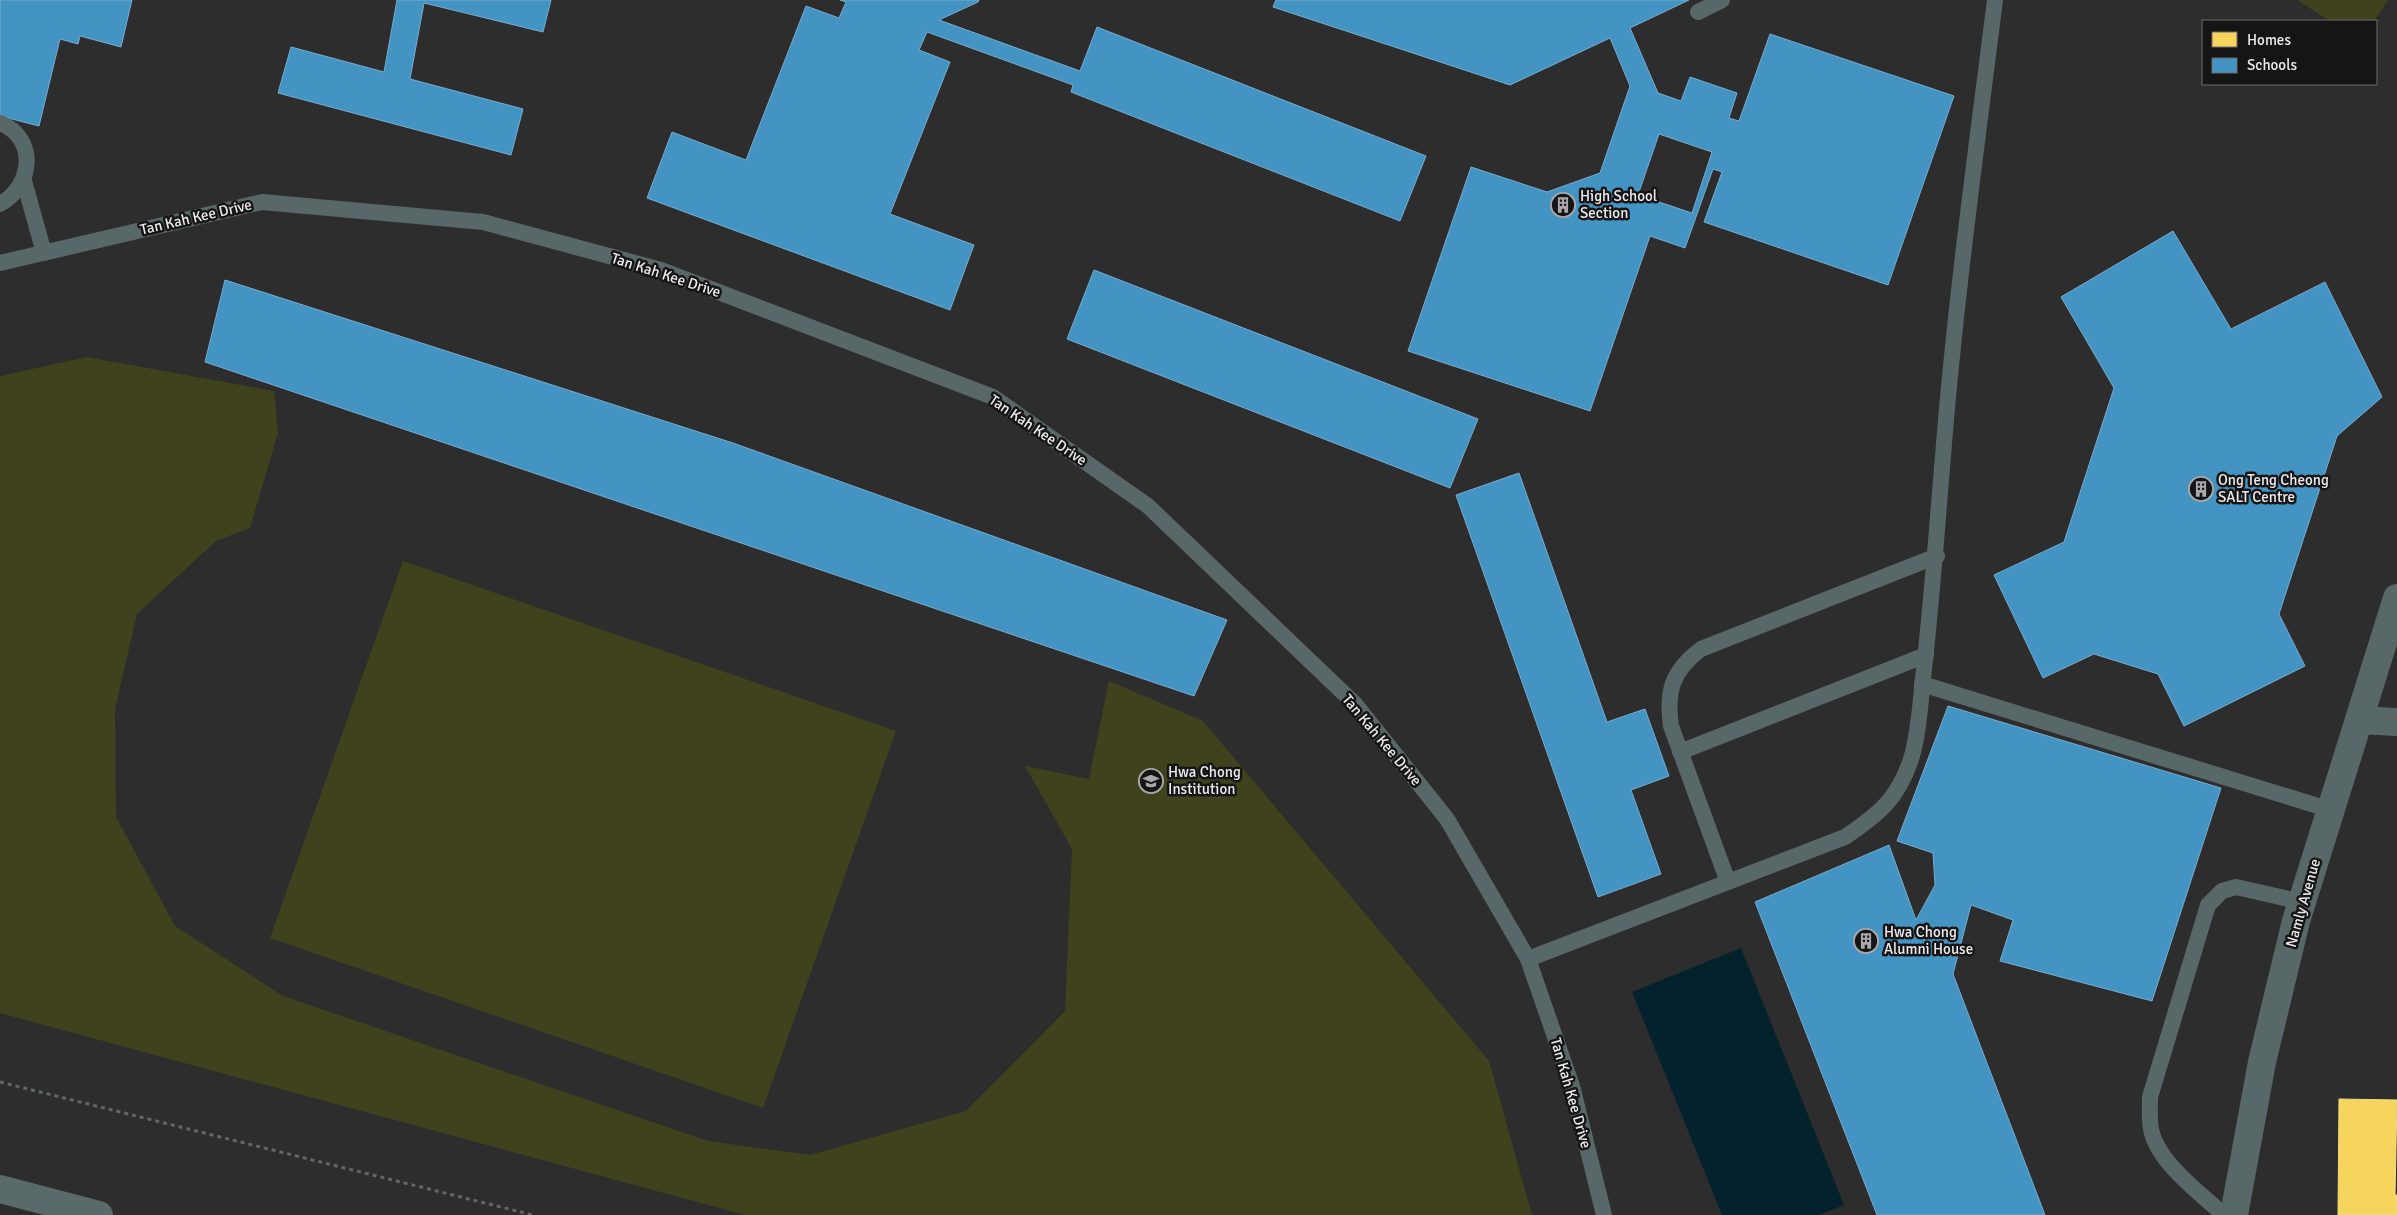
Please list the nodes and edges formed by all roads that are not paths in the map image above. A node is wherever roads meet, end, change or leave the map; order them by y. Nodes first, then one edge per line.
1 (1722, 0) edge
2 (1994, 0) edge
3 (1698, 12) dead end
4 (0, 123) edge
5 (24, 181) junction
6 (0, 204) edge
7 (44, 253) junction
8 (0, 263) edge
9 (1937, 556) junction
10 (2397, 598) edge
11 (1926, 655) junction
12 (1922, 684) junction
13 (2358, 720) junction
14 (2397, 722) edge
15 (1680, 752) junction
16 (2331, 810) junction
17 (1728, 882) junction
18 (2302, 902) junction
19 (1528, 959) junction
20 (0, 1189) edge
21 (99, 1215) edge
22 (1604, 1215) edge
23 (2224, 1215) edge
24 (2234, 1215) edge

1 - 3 lane
2 - 9 lane
4 - 5 lane
5 - 6 lane
5 - 7 lane
7 - 8 lane, Tan Kah Kee Drive
7 - 19 lane, Tan Kah Kee Drive
9 - 11 lane
9 - 15 lane
10 - 13 street, Namly Avenue
11 - 12 lane
11 - 15 lane
12 - 16 lane
12 - 17 lane
13 - 14 street
13 - 16 street, Namly Avenue
15 - 17 lane
16 - 18 street, Namly Avenue
17 - 19 lane
18 - 23 lane
18 - 24 street, Namly Avenue
19 - 22 lane, Tan Kah Kee Drive
20 - 21 highway

